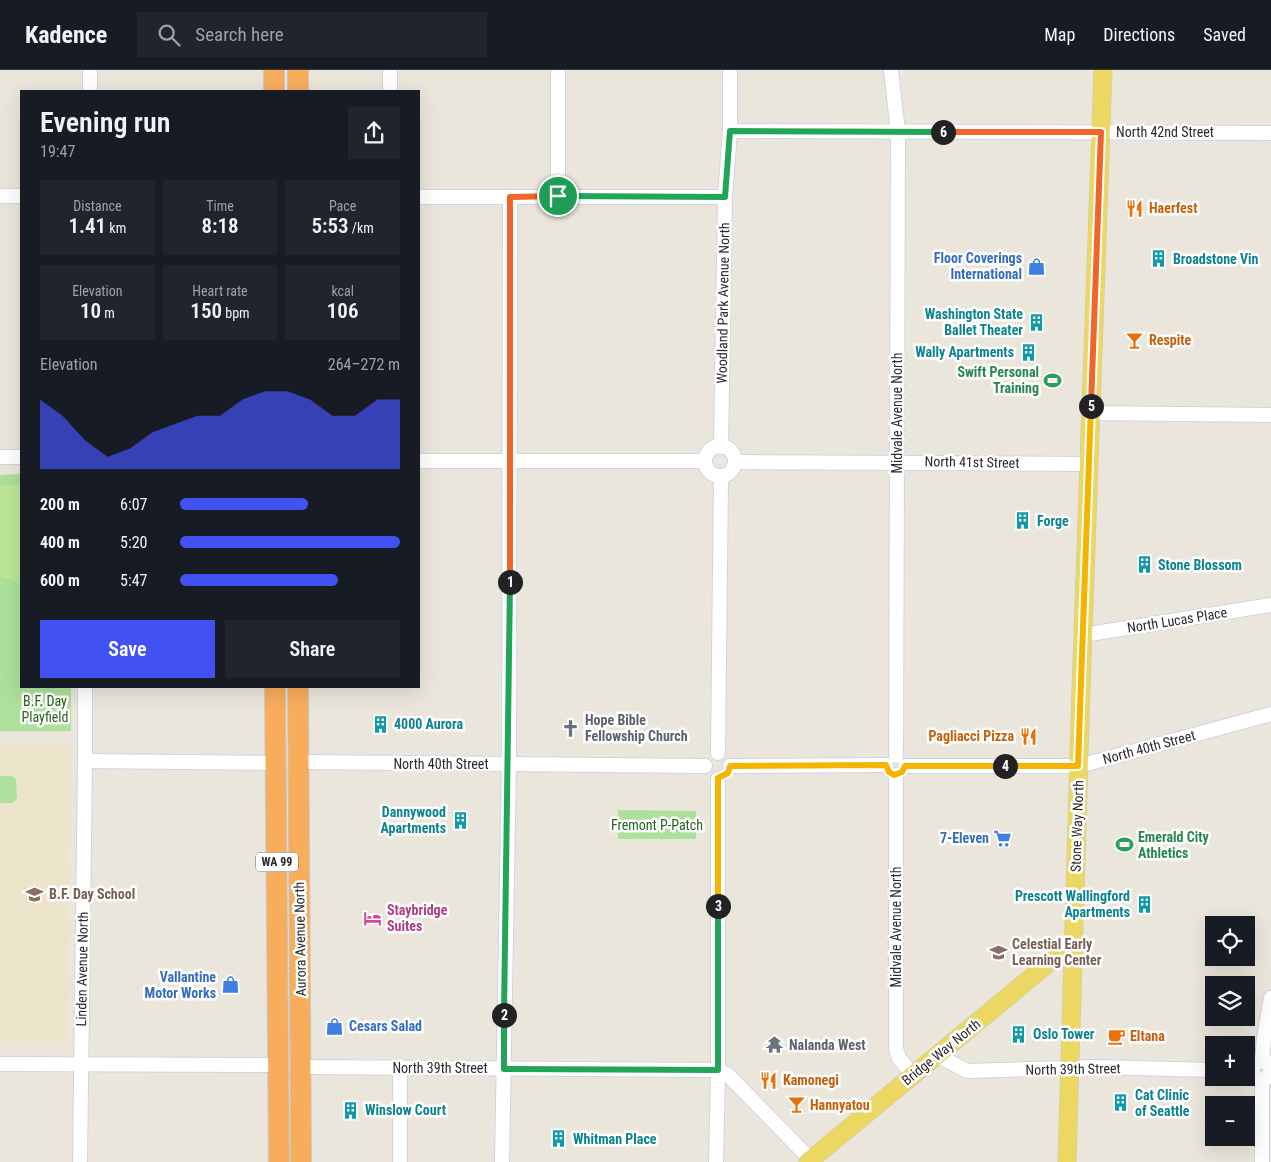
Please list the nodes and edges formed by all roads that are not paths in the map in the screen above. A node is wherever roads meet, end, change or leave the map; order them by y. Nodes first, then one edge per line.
1 (90, 70) edge
2 (274, 70) edge
3 (298, 70) edge
4 (390, 70) edge
5 (558, 70) edge
6 (730, 70) edge
7 (891, 70) edge
8 (1103, 70) edge
9 (90, 90) edge
10 (274, 90) edge
11 (298, 90) edge
12 (390, 90) edge
13 (730, 131) junction
14 (898, 132) junction
15 (1101, 132) junction
16 (1271, 133) edge
17 (0, 196) edge
18 (20, 196) edge
19 (558, 196) junction
20 (420, 197) edge
21 (510, 197) junction
22 (725, 197) junction
23 (1091, 413) junction
24 (1271, 415) edge
25 (721, 447) junction
26 (0, 457) edge
27 (20, 457) edge
28 (420, 461) edge
29 (510, 461) junction
30 (705, 461) junction
31 (735, 462) junction
32 (897, 462) junction
33 (1089, 464) junction
34 (721, 476) junction
35 (1271, 605) edge
36 (1083, 635) junction
37 (85, 688) edge
38 (275, 688) edge
39 (298, 688) edge
40 (1271, 714) edge
41 (718, 753) junction
42 (85, 762) junction
43 (298, 762) junction
44 (276, 763) junction
45 (509, 764) junction
46 (896, 765) junction
47 (705, 766) junction
48 (730, 766) junction
49 (1078, 766) junction
50 (718, 778) junction
51 (1074, 942) junction
52 (1271, 998) edge
53 (937, 1055) junction
54 (0, 1064) edge
55 (80, 1064) junction
56 (279, 1065) junction
57 (302, 1067) junction
58 (400, 1068) junction
59 (1070, 1068) junction
60 (504, 1069) junction
61 (718, 1070) junction
62 (1205, 1070) edge
63 (1261, 1071) edge
64 (912, 1075) junction
65 (810, 1161) edge
66 (80, 1162) edge
67 (280, 1162) edge
68 (301, 1162) edge
69 (400, 1162) edge
70 (502, 1162) edge
71 (716, 1162) edge
72 (1067, 1162) edge
73 (1262, 1162) edge

1 - 9 street
2 - 10 highway
3 - 11 highway
4 - 12 street
5 - 19 street
6 - 13 street, Woodland Park Avenue North
7 - 14 street, Midvale Avenue North
8 - 15 main road, Stone Way North
13 - 14 street, North 42nd Street
13 - 22 street, Woodland Park Avenue North
14 - 15 street, North 42nd Street
14 - 32 street, Midvale Avenue North
15 - 16 street, North 42nd Street
15 - 23 main road, Stone Way North
17 - 18 street
19 - 21 street
19 - 22 street
20 - 21 street
21 - 29 street
22 - 25 street, Woodland Park Avenue North
23 - 24 street
23 - 33 main road, Stone Way North
25 - 30 street
25 - 31 street
26 - 27 street
28 - 29 street
29 - 30 street
29 - 45 street
30 - 34 street
31 - 32 street, North 41st Street
31 - 34 street
32 - 33 street, North 41st Street
32 - 46 street, Midvale Avenue North
33 - 36 main road, Stone Way North
34 - 41 street
35 - 36 street, North Lucas Place
36 - 49 main road, Stone Way North
37 - 42 street, Linden Avenue North
38 - 44 highway, Aurora Avenue North / WA 99
39 - 43 highway, Aurora Avenue North / WA 99
40 - 49 street, North 40th Street
41 - 47 street
41 - 48 street
42 - 44 street
42 - 55 street, Linden Avenue North
43 - 45 street, North 40th Street
43 - 57 highway, Aurora Avenue North / WA 99
44 - 56 highway, Aurora Avenue North / WA 99
45 - 47 street, North 40th Street
45 - 60 street
46 - 48 street, North 40th Street
46 - 49 street, North 40th Street
46 - 64 street, Midvale Avenue North
47 - 50 street
48 - 50 street
49 - 51 main road, Stone Way North
50 - 61 street
51 - 53 main road, Bridge Way North
51 - 59 main road, Stone Way North
52 - 63 street
53 - 59 street, North 39th Street
53 - 64 main road, Bridge Way North
54 - 55 street
55 - 56 street
55 - 66 street, Linden Avenue North
56 - 67 highway, Aurora Avenue North / WA 99
57 - 58 street, North 39th Street
57 - 68 highway, Aurora Avenue North / WA 99
58 - 60 street, North 39th Street
58 - 69 street
59 - 62 street, North 39th Street
59 - 72 main road, Stone Way North
60 - 61 street, North 39th Street
60 - 70 street
61 - 65 street
61 - 71 street
63 - 73 street
64 - 65 main road, Bridge Way North

